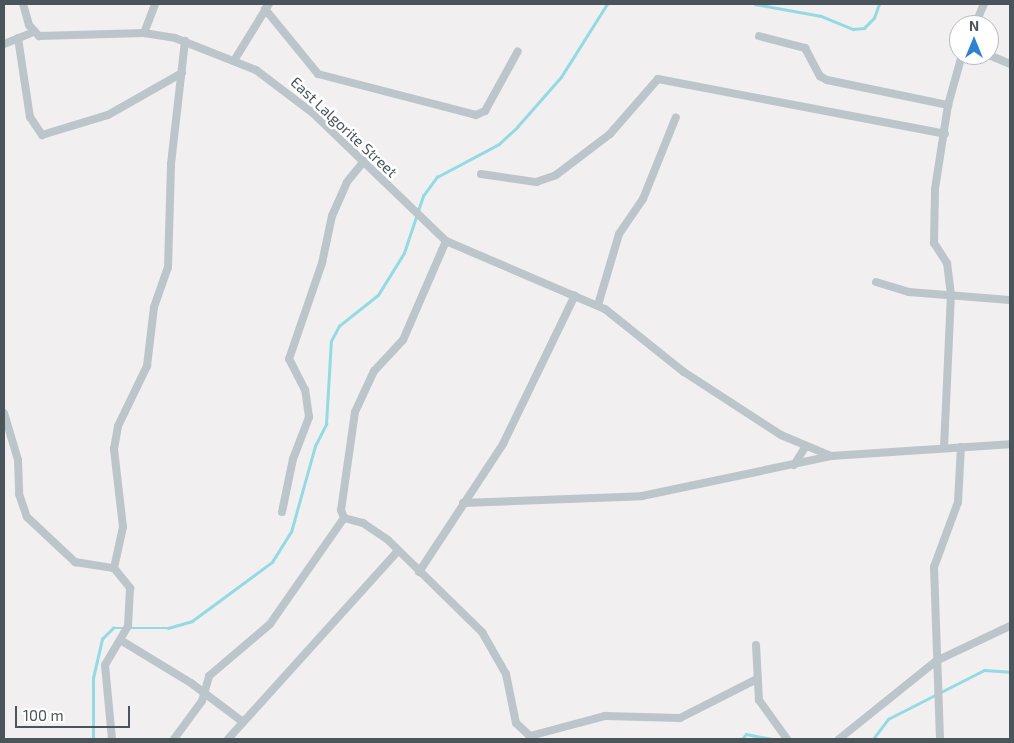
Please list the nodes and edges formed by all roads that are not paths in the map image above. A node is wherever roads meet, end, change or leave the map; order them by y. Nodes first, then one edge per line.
1 (23, 4) edge
2 (155, 4) edge
3 (267, 7) edge
4 (33, 32) junction
5 (144, 34) junction
6 (759, 36) dead end
7 (18, 38) junction
8 (185, 41) junction
9 (4, 44) edge
10 (518, 51) dead end
11 (235, 59) junction
12 (959, 65) edge
13 (182, 73) junction
14 (948, 104) junction
15 (676, 118) dead end
16 (945, 134) junction
17 (364, 161) junction
18 (481, 174) dead end
19 (446, 241) junction
20 (876, 282) dead end
21 (575, 295) junction
22 (951, 295) junction
23 (1010, 300) edge
24 (598, 305) junction
25 (4, 413) edge
26 (1010, 444) edge
27 (806, 446) junction
28 (961, 447) junction
29 (944, 448) junction
30 (831, 456) junction
31 (794, 465) junction
32 (463, 503) junction
33 (282, 512) dead end
34 (344, 518) junction
35 (397, 552) junction
36 (114, 568) junction
37 (418, 572) junction
38 (1010, 626) edge
39 (122, 641) junction
40 (756, 645) dead end
41 (936, 661) junction
42 (757, 679) junction
43 (205, 694) junction
44 (243, 722) junction
45 (112, 739) edge
46 (174, 739) edge
47 (228, 739) edge
48 (787, 739) edge
49 (839, 739) edge
50 (940, 739) edge

1 - 4 street
2 - 5 street
3 - 10 street
3 - 11 street
4 - 5 street, East Lalgorite Street
4 - 7 street
5 - 8 street, East Lalgorite Street
6 - 14 street
7 - 9 street
7 - 13 street
8 - 11 street, East Lalgorite Street
8 - 13 street
11 - 17 street, East Lalgorite Street
12 - 14 street
13 - 36 street
14 - 16 street
15 - 24 street
16 - 18 street
16 - 22 street
17 - 19 street, East Lalgorite Street
17 - 33 street
19 - 21 street, East Lalgorite Street
19 - 34 street
20 - 22 street
21 - 24 street, East Lalgorite Street
21 - 32 street
22 - 23 street
22 - 29 street
24 - 27 street, East Lalgorite Street
25 - 36 street
26 - 28 street
27 - 30 street, East Lalgorite Street
27 - 31 street
28 - 29 street
28 - 41 street
29 - 30 street
30 - 31 street
31 - 32 street
32 - 37 street
34 - 35 street
34 - 43 street
35 - 37 street
35 - 44 street
36 - 39 street
37 - 42 street
38 - 41 street
39 - 43 street
39 - 45 street
40 - 42 street
41 - 49 street
41 - 50 street
42 - 48 street
43 - 44 street
43 - 46 street
44 - 47 street

